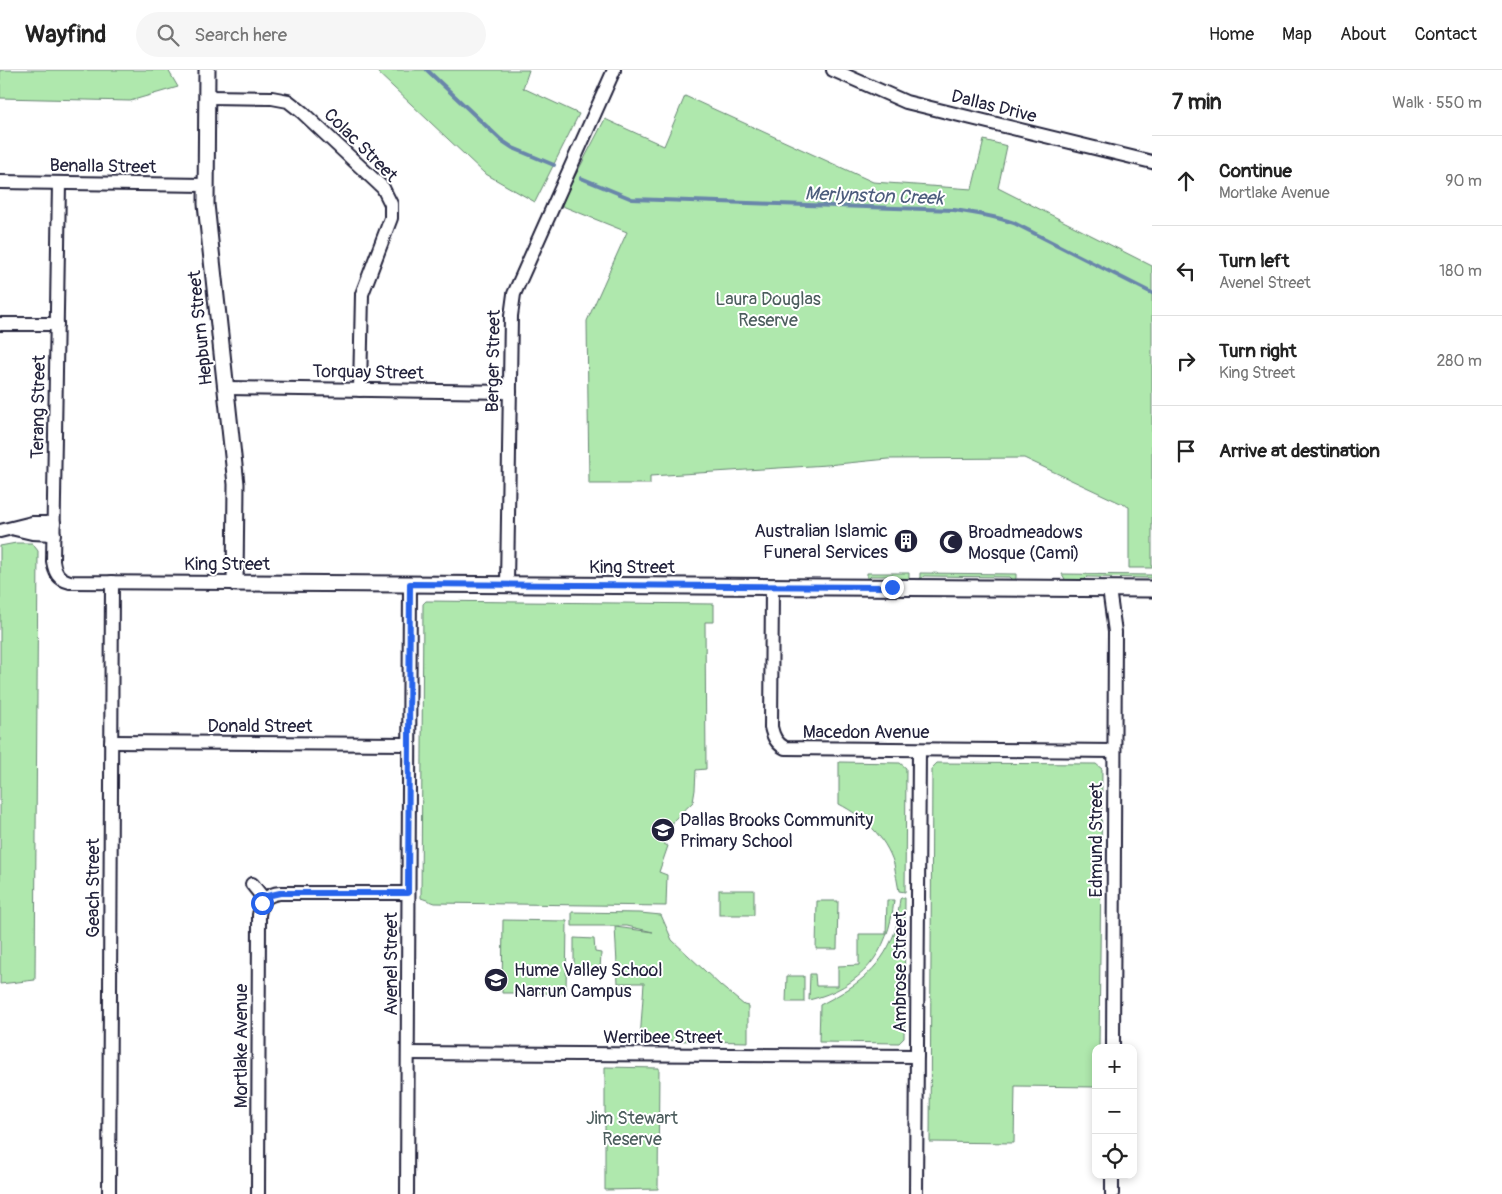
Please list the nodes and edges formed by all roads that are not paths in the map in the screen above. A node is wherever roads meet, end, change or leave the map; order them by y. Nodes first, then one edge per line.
1 (207, 70) edge
2 (614, 70) edge
3 (833, 70) edge
4 (207, 97) junction
5 (1152, 162) edge
6 (0, 182) edge
7 (59, 183) junction
8 (205, 186) junction
9 (0, 324) edge
10 (57, 324) junction
11 (226, 388) junction
12 (360, 390) junction
13 (510, 392) junction
14 (54, 528) junction
15 (6, 530) edge
16 (112, 582) junction
17 (235, 583) junction
18 (410, 584) junction
19 (507, 585) junction
20 (772, 586) junction
21 (1115, 589) junction
22 (1152, 589) edge
23 (111, 742) junction
24 (409, 744) junction
25 (919, 750) junction
26 (1114, 751) junction
27 (252, 884) dead end
28 (408, 893) junction
29 (264, 899) junction
30 (1113, 1044) edge
31 (408, 1053) junction
32 (917, 1056) junction
33 (1112, 1179) edge
34 (109, 1194) edge
35 (258, 1194) edge
36 (407, 1194) edge
37 (916, 1194) edge
38 (1112, 1194) edge

1 - 4 street, Hepburn Street
2 - 13 street, Berger Street
3 - 5 street, Dallas Drive
4 - 8 street, Hepburn Street
4 - 12 street, Colac Street
6 - 7 street, Benalla Street
7 - 8 street, Benalla Street
7 - 10 street, Terang Street
8 - 11 street, Hepburn Street
9 - 10 street
10 - 14 street, Terang Street
11 - 12 street, Torquay Street
11 - 17 street, Hepburn Street
12 - 13 street, Torquay Street
13 - 19 street, Berger Street
14 - 15 street
14 - 16 street, Terang Street
16 - 17 street, King Street
16 - 23 street, Geach Street
17 - 18 street, King Street
18 - 19 street, King Street
18 - 24 street, Avenel Street
19 - 20 street, King Street
20 - 21 street, King Street
20 - 25 street, Macedon Avenue
21 - 22 street, King Street
21 - 26 street, Edmund Street
23 - 24 street, Donald Street
23 - 34 street, Geach Street
24 - 28 street, Avenel Street
25 - 26 street, Macedon Avenue
25 - 32 street, Ambrose Street
26 - 30 street, Edmund Street
27 - 29 street
28 - 29 street
28 - 31 street, Avenel Street
29 - 35 street, Mortlake Avenue
31 - 32 street, Werribee Street
31 - 36 street, Avenel Street
32 - 37 street, Ambrose Street
33 - 38 street

